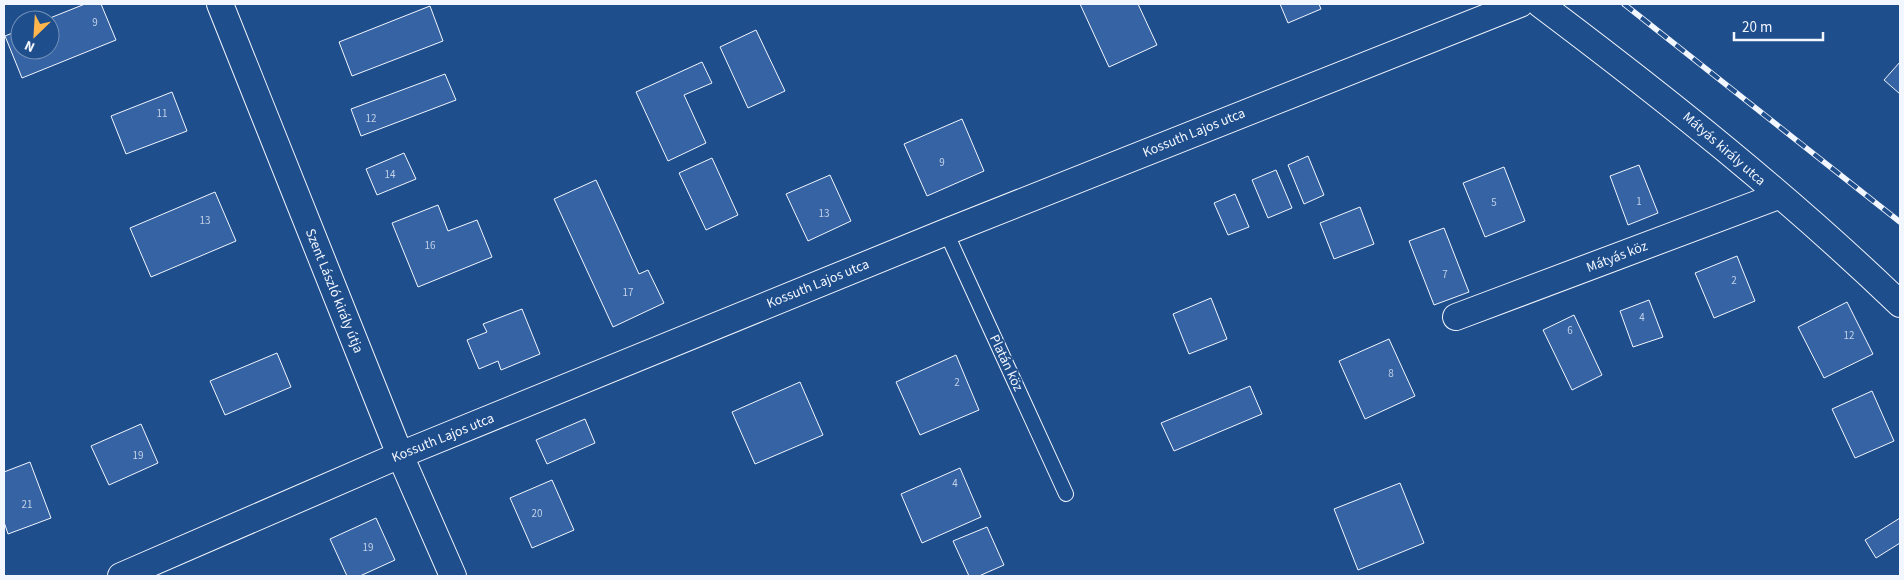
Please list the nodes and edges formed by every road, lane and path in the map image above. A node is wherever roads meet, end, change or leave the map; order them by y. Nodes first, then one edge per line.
1 (220, 4) edge
2 (1520, 4) edge
3 (1540, 4) edge
4 (1778, 196) junction
5 (946, 232) junction
6 (1900, 304) edge
7 (1456, 317) dead end
8 (400, 455) junction
9 (1066, 494) dead end
10 (120, 576) edge
11 (453, 576) edge

1 - 8 street, Szent László király útja
2 - 5 street, Kossuth Lajos utca
3 - 4 street, Mátyás király utca
4 - 6 street, Mátyás király utca
4 - 7 street, Mátyás köz
5 - 8 street, Kossuth Lajos utca
5 - 9 lane, Platán köz
8 - 10 street, Kossuth Lajos utca
8 - 11 street, Szent László király útja

